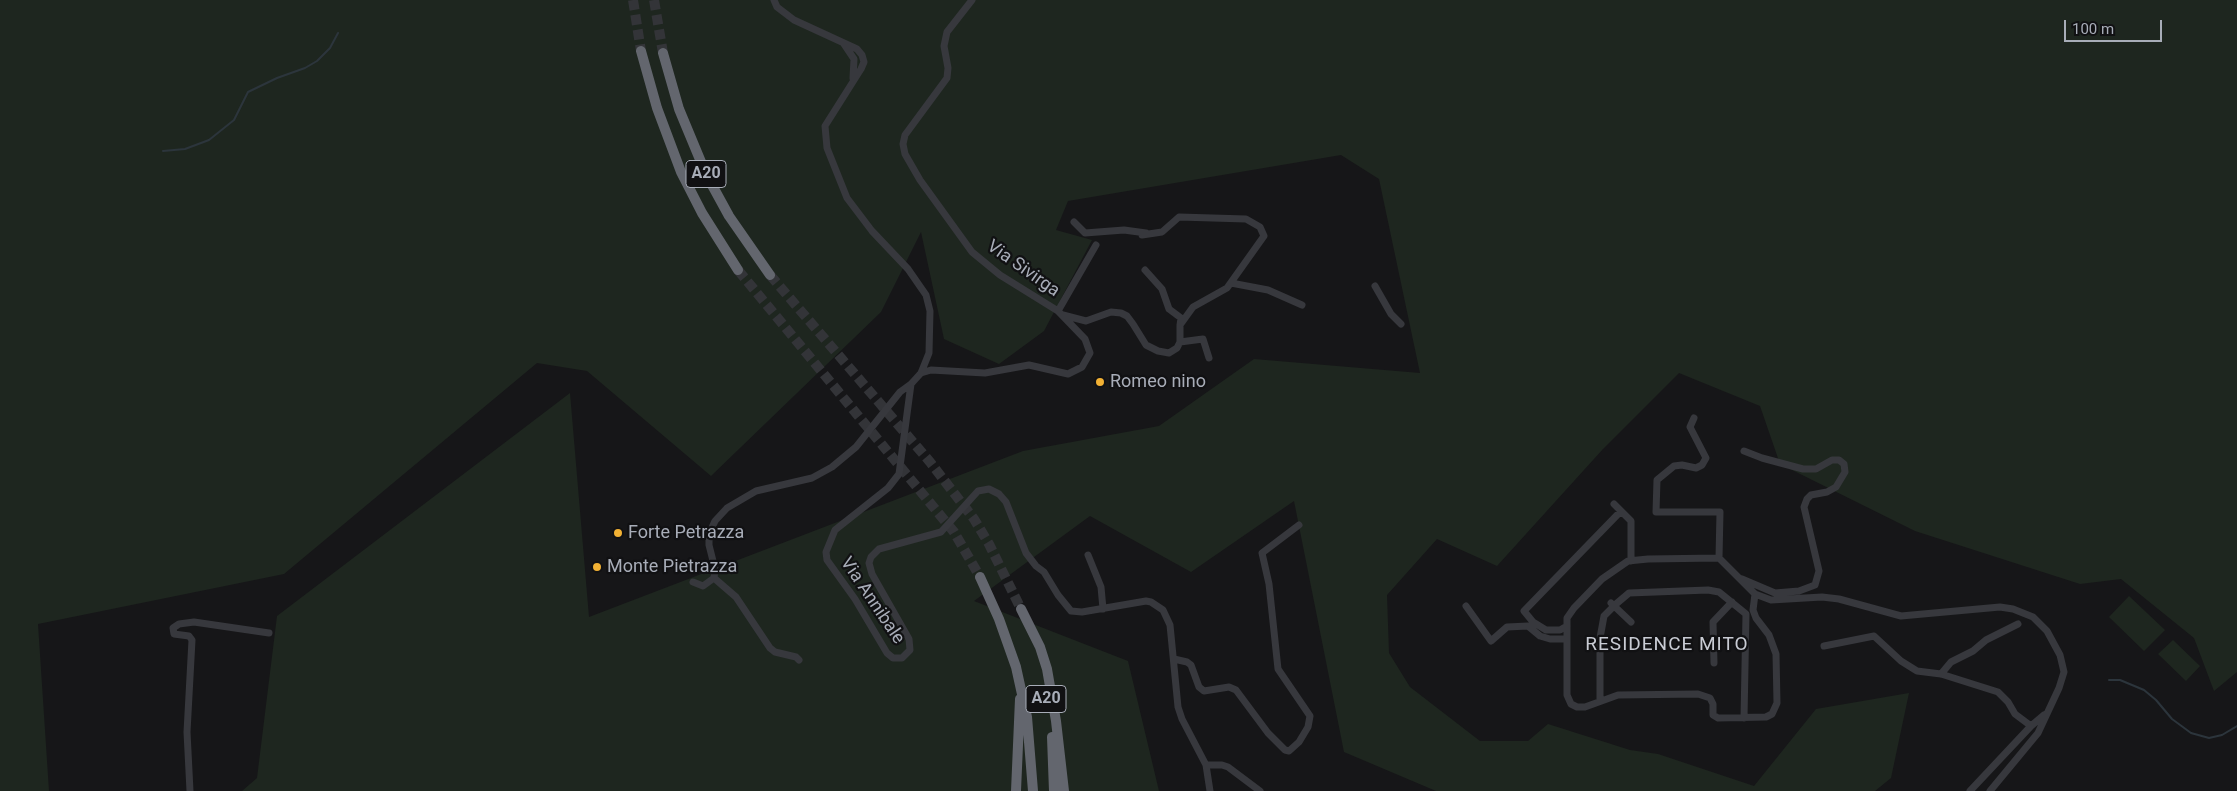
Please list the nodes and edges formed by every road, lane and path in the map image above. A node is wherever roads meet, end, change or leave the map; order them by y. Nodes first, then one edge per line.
1 (774, 0) edge
2 (972, 0) edge
3 (641, 51) tunnel mouth
4 (664, 58) tunnel mouth
5 (1074, 222) dead end
6 (1154, 234) junction
7 (1142, 235) dead end
8 (1096, 245) dead end
9 (738, 270) tunnel mouth
10 (1145, 270) dead end
11 (770, 275) tunnel mouth
12 (1231, 283) junction
13 (1375, 286) dead end
14 (1302, 305) dead end
15 (1060, 313) junction
16 (1401, 324) dead end
17 (1180, 325) junction
18 (1180, 342) junction
19 (1208, 358) dead end
20 (921, 373) junction
21 (910, 384) junction
22 (1694, 418) dead end
23 (1744, 451) dead end
24 (1614, 504) dead end
25 (1621, 511) junction
26 (1299, 525) dead end
27 (1088, 555) dead end
28 (1719, 558) junction
29 (1631, 561) junction
30 (980, 577) tunnel mouth
31 (1738, 577) junction
32 (714, 578) junction
33 (693, 582) dead end
34 (1755, 594) junction
35 (1732, 602) junction
36 (1613, 604) junction
37 (1466, 606) dead end
38 (1103, 609) junction
39 (1631, 622) dead end
40 (2018, 624) dead end
41 (1567, 626) junction
42 (269, 633) dead end
43 (1566, 639) junction
44 (1824, 646) dead end
45 (799, 660) dead end
46 (1174, 660) junction
47 (1714, 663) dead end
48 (1940, 674) junction
49 (1021, 688) junction
50 (1600, 700) junction
51 (2047, 714) junction
52 (1744, 718) junction
53 (2031, 726) junction
54 (1206, 765) junction
55 (1978, 782) junction
56 (190, 791) edge
57 (1016, 791) edge
58 (1033, 791) edge
59 (1054, 791) edge
60 (1064, 791) edge
61 (1210, 791) edge
62 (1260, 791) edge
63 (1970, 791) edge
64 (1989, 791) edge

1 - 20 street
2 - 15 street, Via Sivirga
3 - 9 highway, A20
4 - 11 highway, A20
5 - 6 street
6 - 7 street
6 - 12 street
8 - 15 street
10 - 17 street
12 - 14 street
12 - 17 street
13 - 16 street
15 - 18 street
15 - 20 street, Via Sivirga
17 - 18 street
18 - 19 street
20 - 21 street
21 - 32 street
21 - 38 street, Via Annibale
22 - 28 street
23 - 31 street
24 - 25 street
25 - 29 street
25 - 41 street
26 - 46 street
27 - 38 street
28 - 29 street
28 - 31 street
29 - 41 street
30 - 49 highway, A20
31 - 34 street
32 - 33 street
32 - 45 street
34 - 51 street
34 - 52 street
35 - 36 street
35 - 47 street
35 - 52 street
36 - 39 street
36 - 50 street
37 - 43 street
38 - 46 street, Via Annibale
40 - 48 street
41 - 43 street
42 - 56 street
43 - 50 street
44 - 48 street
46 - 54 street, Via Annibale
48 - 53 street
49 - 57 highway
49 - 58 highway, A20
50 - 52 street
51 - 53 street
51 - 64 street
53 - 55 street
54 - 61 street, Via Annibale
54 - 62 street
55 - 63 street
55 - 64 street
59 - 60 highway, A20

